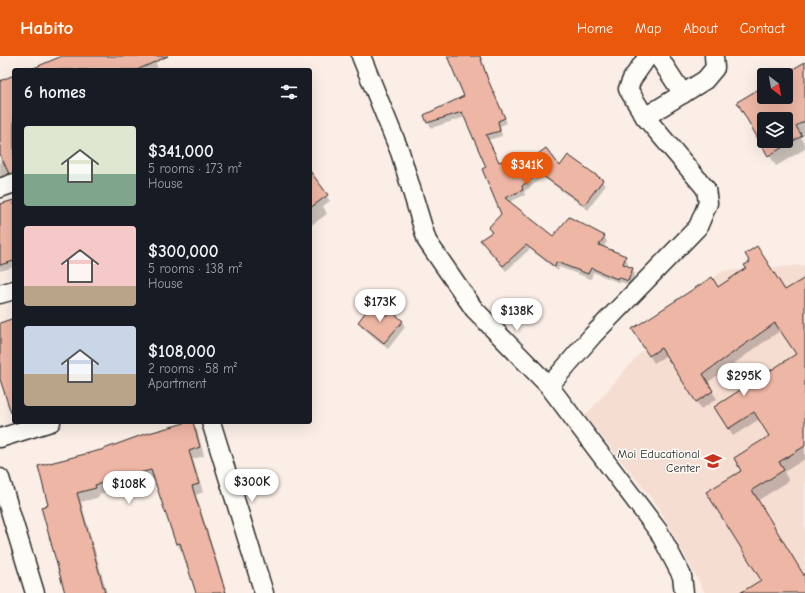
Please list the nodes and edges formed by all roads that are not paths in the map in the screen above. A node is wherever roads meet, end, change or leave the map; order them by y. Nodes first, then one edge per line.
1 (361, 56) edge
2 (648, 56) edge
3 (658, 56) edge
4 (714, 56) edge
5 (683, 94) junction
6 (645, 117) junction
7 (12, 184) edge
8 (0, 188) edge
9 (12, 291) edge
10 (0, 294) edge
11 (549, 386) junction
12 (45, 424) edge
13 (212, 424) edge
14 (0, 438) edge
15 (0, 478) edge
16 (35, 593) edge
17 (264, 593) edge
18 (684, 593) edge

1 - 11 street
2 - 6 street
3 - 5 street
4 - 5 street
5 - 6 street
6 - 11 street
7 - 8 street
9 - 10 street
11 - 18 street
12 - 14 street
13 - 17 street
15 - 16 street

